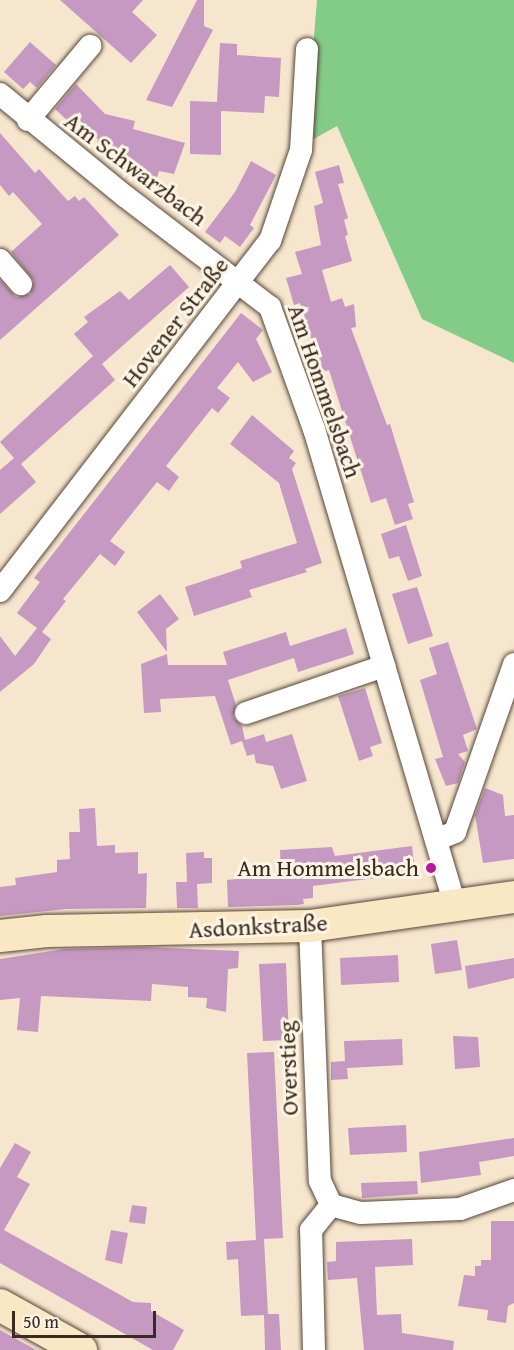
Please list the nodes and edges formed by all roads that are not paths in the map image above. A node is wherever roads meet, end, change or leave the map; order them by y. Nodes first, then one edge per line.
1 (90, 46) dead end
2 (307, 49) dead end
3 (0, 94) edge
4 (28, 120) junction
5 (0, 260) edge
6 (241, 282) junction
7 (21, 284) dead end
8 (0, 591) edge
9 (514, 664) edge
10 (384, 666) junction
11 (246, 713) dead end
12 (436, 840) junction
13 (514, 897) edge
14 (455, 905) junction
15 (310, 926) junction
16 (0, 936) edge
17 (514, 1190) edge
18 (331, 1204) junction
19 (0, 1305) edge
20 (81, 1350) edge
21 (314, 1350) edge

1 - 4 street
2 - 6 street, Hovener Straße
3 - 4 street, Am Schwarzbach
4 - 6 street, Am Schwarzbach
5 - 7 street
6 - 8 street, Hovener Straße
6 - 10 street, Am Hommelsbach
9 - 12 street
10 - 11 street
10 - 12 street, Am Hommelsbach
12 - 14 street, Am Hommelsbach
13 - 14 street, Asdonkstraße
14 - 15 street, Asdonkstraße
15 - 16 street, Asdonkstraße
15 - 18 street, Overstieg
17 - 18 street
18 - 21 street
19 - 20 street

